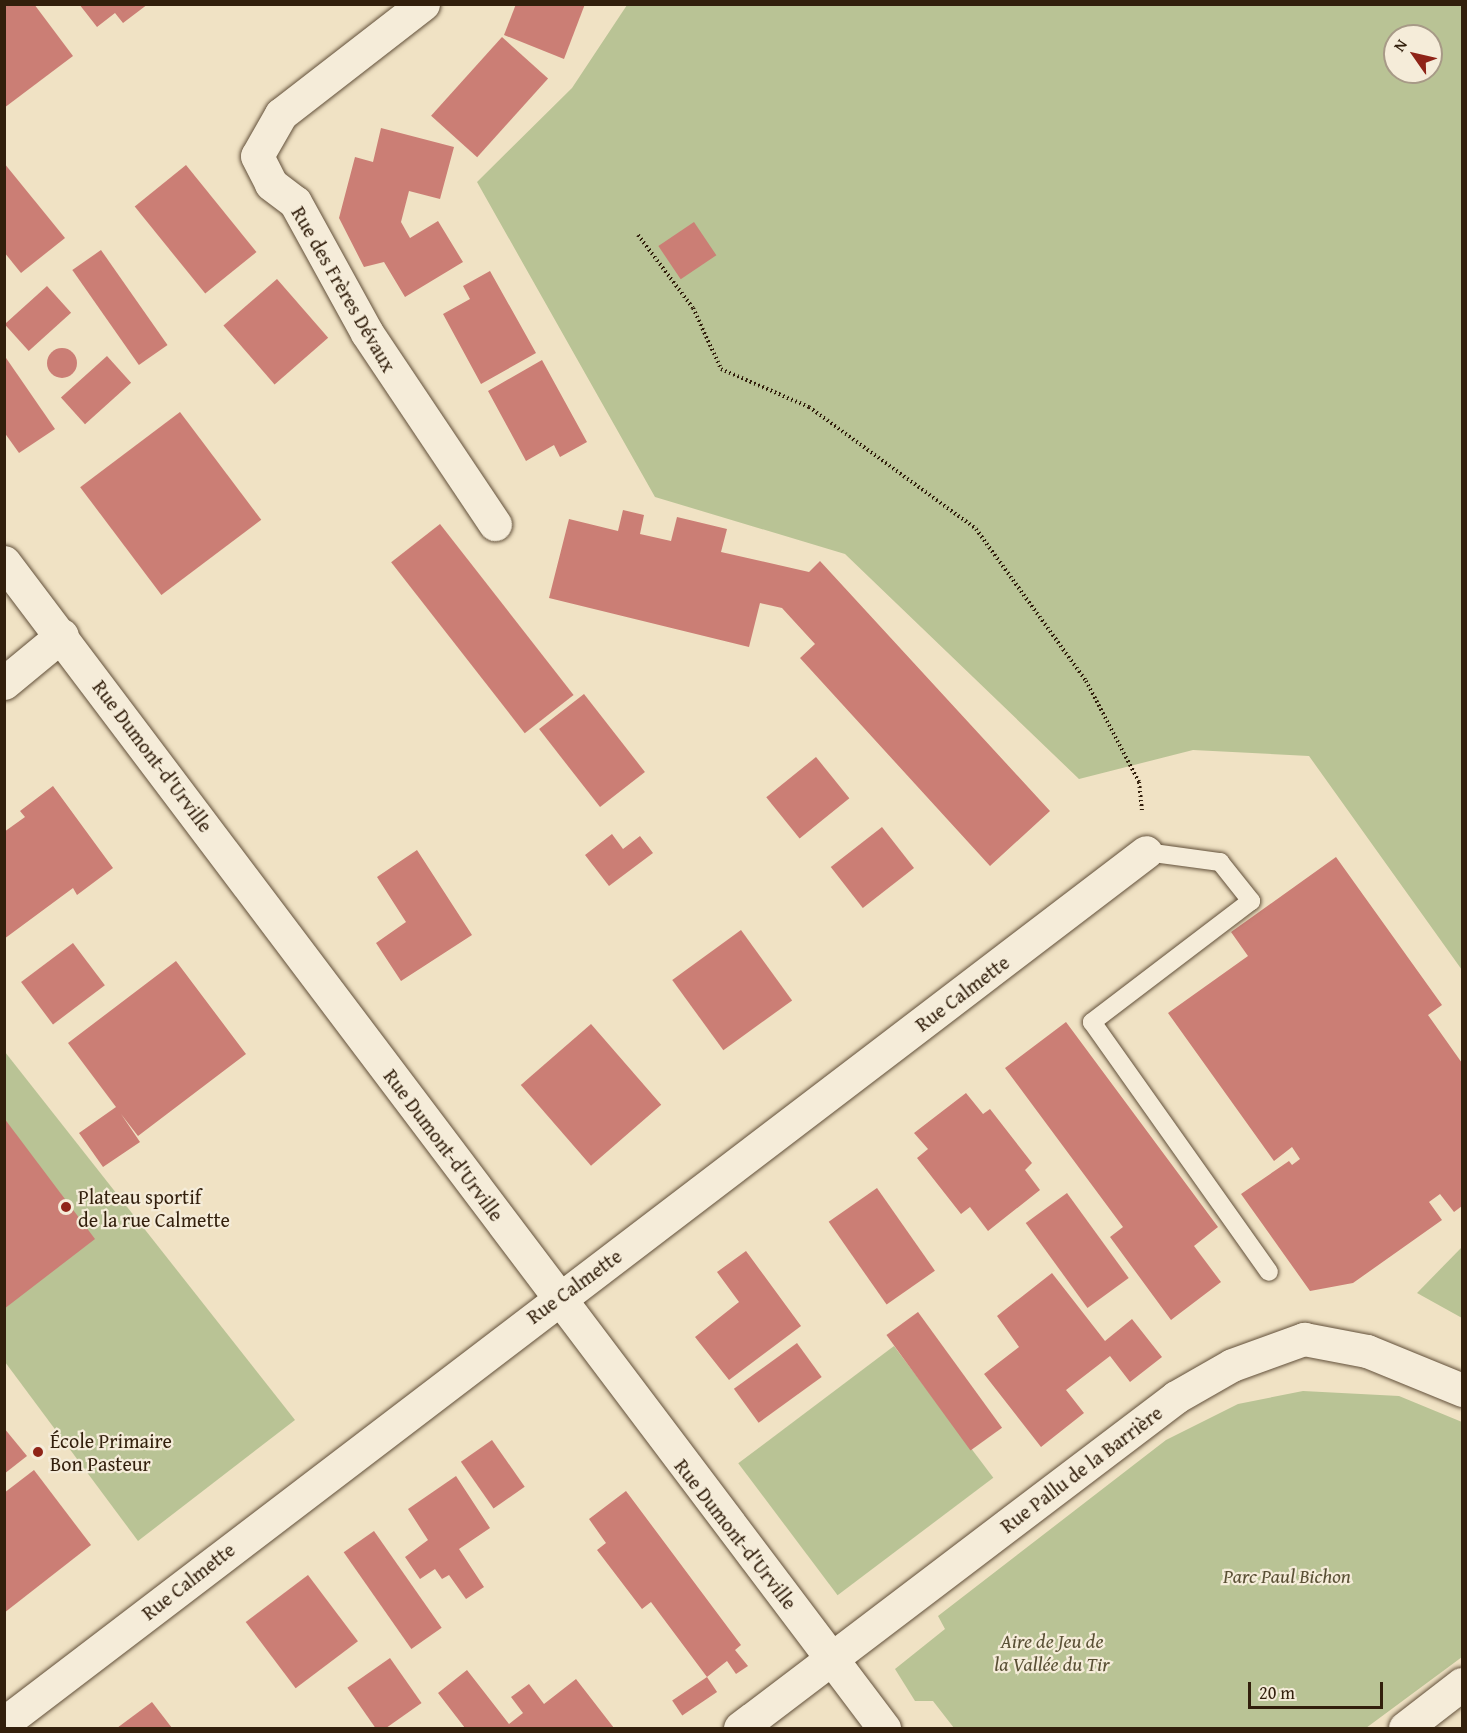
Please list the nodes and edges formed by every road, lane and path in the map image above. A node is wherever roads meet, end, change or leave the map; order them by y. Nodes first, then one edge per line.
1 (423, 4) edge
2 (638, 235) dead end
3 (495, 524) dead end
4 (4, 562) edge
5 (62, 635) junction
6 (4, 683) edge
7 (1146, 852) junction
8 (1269, 1272) dead end
9 (556, 1299) junction
10 (1462, 1390) edge
11 (831, 1658) junction
12 (1462, 1684) edge
13 (4, 1723) edge
14 (740, 1728) edge
15 (884, 1728) edge
16 (1405, 1728) edge

1 - 3 street, Rue des Frères Dévaux
2 - 7 path
4 - 5 street, Rue Dumont-d'Urville
5 - 6 street
5 - 9 street, Rue Dumont-d'Urville
7 - 8 lane
7 - 9 street, Rue Calmette
9 - 11 street, Rue Dumont-d'Urville
9 - 13 street, Rue Calmette
10 - 11 street, Rue Pallu de la Barrière
11 - 14 street, Rue Pallu de la Barrière
11 - 15 street, Rue Dumont-d'Urville
12 - 16 street

